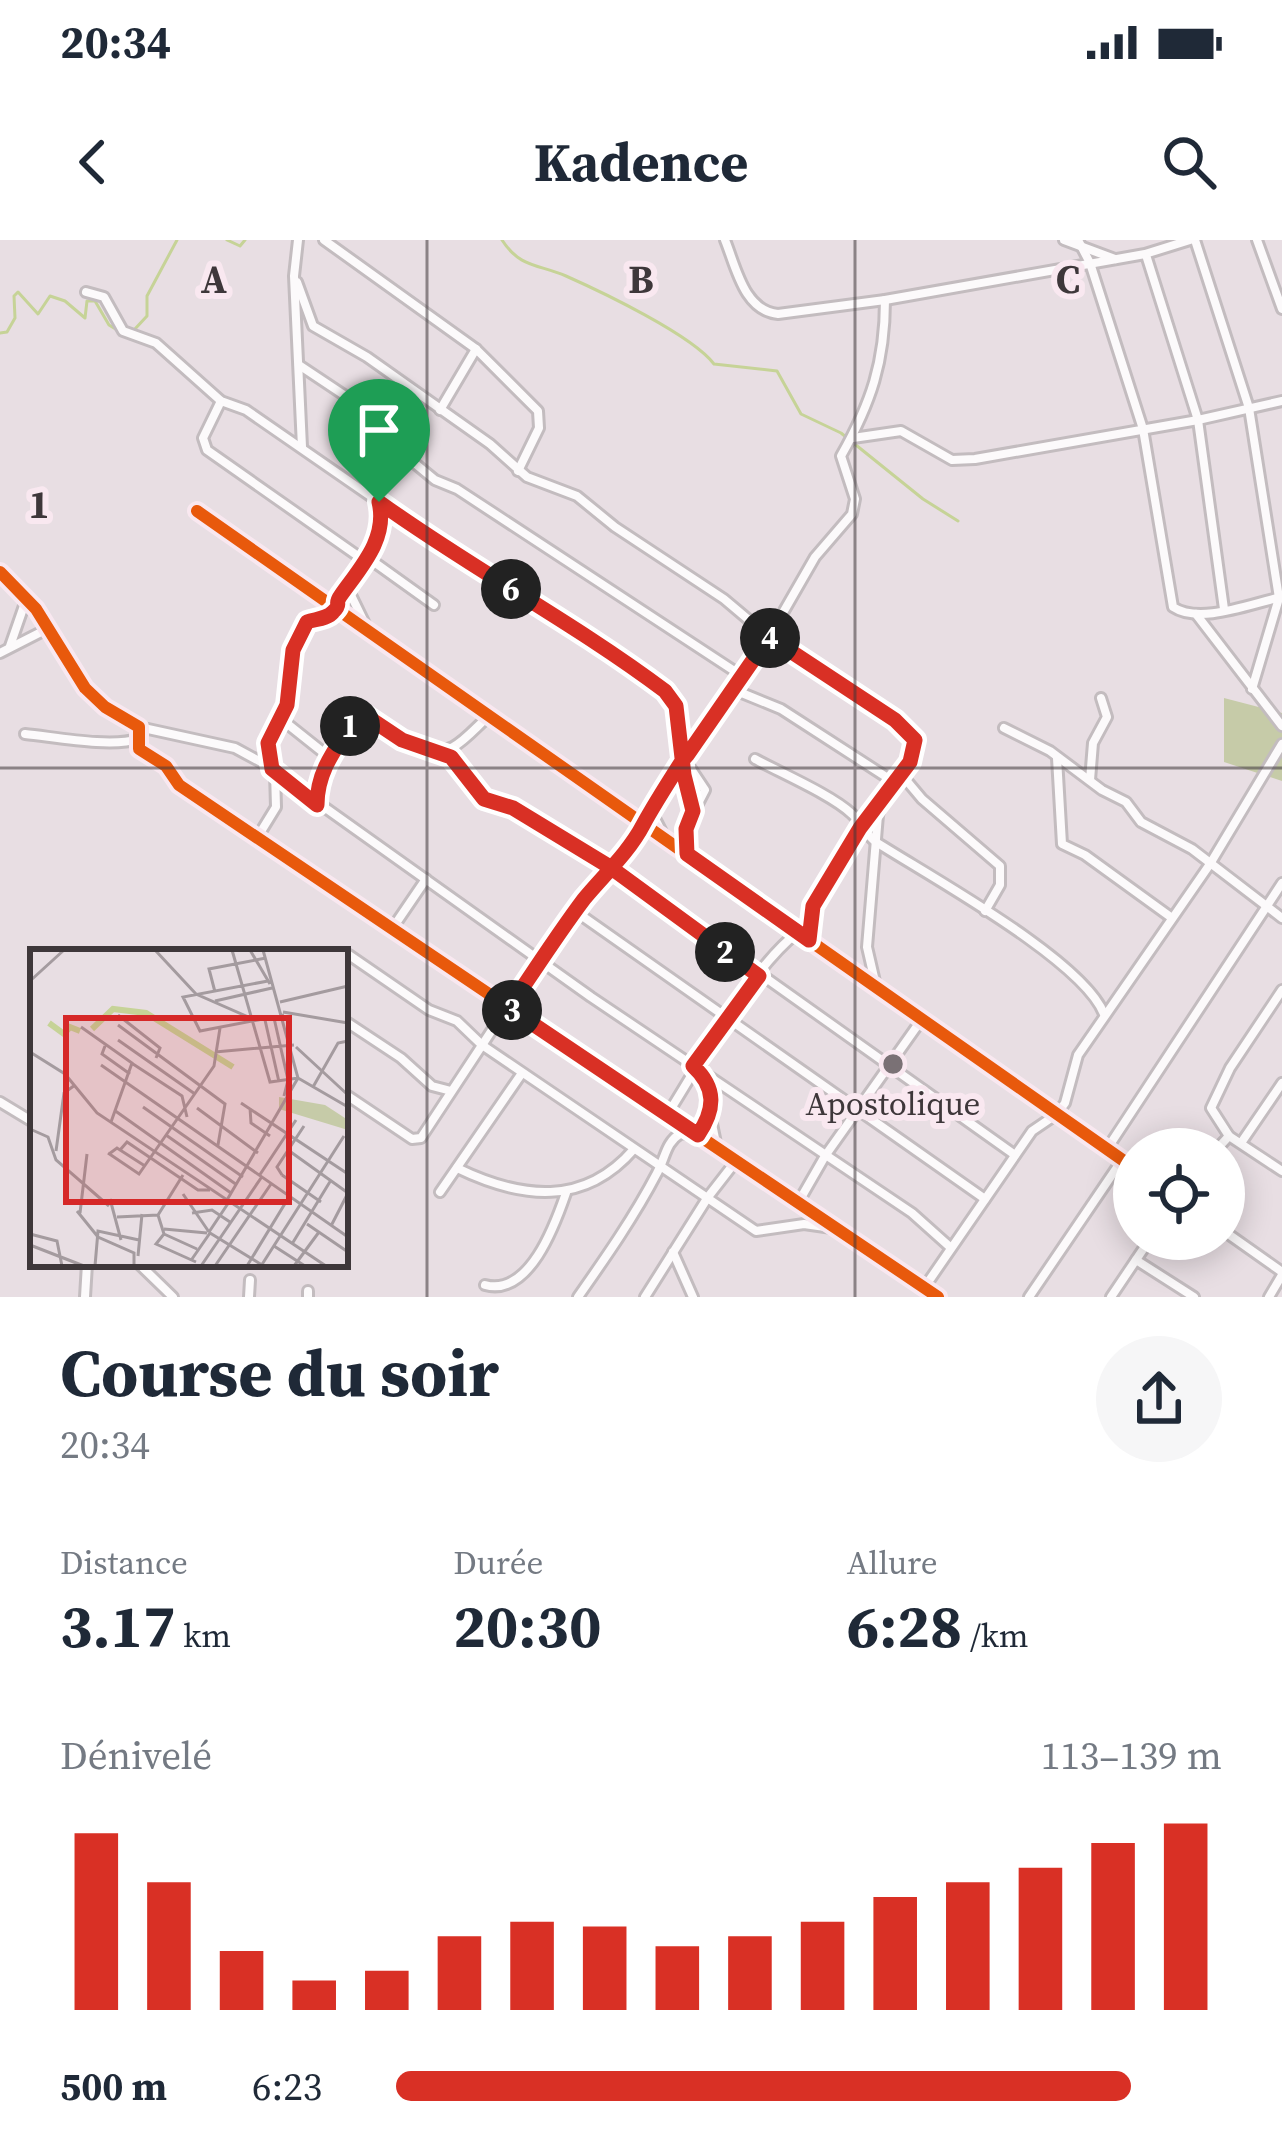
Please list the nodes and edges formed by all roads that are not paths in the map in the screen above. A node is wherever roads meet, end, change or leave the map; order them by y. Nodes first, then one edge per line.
1 (298, 240) edge
2 (324, 240) edge
3 (724, 240) edge
4 (1064, 240) edge
5 (1192, 240) edge
6 (1257, 240) edge
7 (1080, 242) edge
8 (1145, 254) junction
9 (1116, 259) junction
10 (1090, 263) junction
11 (297, 282) junction
12 (86, 292) dead end
13 (885, 300) junction
14 (1282, 309) edge
15 (476, 349) junction
16 (299, 365) junction
17 (220, 401) junction
18 (1282, 401) edge
19 (1249, 408) junction
20 (440, 410) junction
21 (1198, 420) junction
22 (1143, 429) junction
23 (854, 438) junction
24 (302, 447) junction
25 (518, 471) junction
26 (379, 502) junction
27 (197, 511) dead end
28 (366, 559) junction
29 (0, 572) edge
30 (348, 590) junction
31 (1280, 597) edge
32 (26, 600) junction
33 (434, 605) dead end
34 (337, 609) junction
35 (1224, 609) junction
36 (1196, 614) junction
37 (49, 628) junction
38 (370, 632) junction
39 (769, 637) junction
40 (10, 647) junction
41 (0, 653) edge
42 (742, 676) junction
43 (1252, 688) junction
44 (732, 689) junction
45 (1101, 698) dead end
46 (489, 716) junction
47 (280, 718) junction
48 (1282, 726) edge
49 (139, 727) junction
50 (1004, 728) dead end
51 (25, 734) dead end
52 (138, 739) junction
53 (1282, 744) edge
54 (439, 750) junction
55 (329, 757) junction
56 (1057, 758) junction
57 (755, 759) dead end
58 (683, 760) junction
59 (273, 770) junction
60 (897, 778) junction
61 (1090, 780) junction
62 (880, 804) junction
63 (317, 805) junction
64 (650, 809) junction
65 (693, 811) junction
66 (644, 824) junction
67 (860, 828) junction
68 (257, 838) junction
69 (665, 839) junction
70 (877, 842) junction
71 (687, 854) junction
72 (1210, 864) junction
73 (610, 867) junction
74 (426, 879) junction
75 (1282, 884) edge
76 (1266, 907) junction
77 (575, 911) junction
78 (985, 911) junction
79 (1172, 918) junction
80 (1282, 918) edge
81 (392, 929) junction
82 (798, 932) junction
83 (809, 940) junction
84 (348, 955) edge
85 (540, 957) junction
86 (759, 976) junction
87 (876, 987) junction
88 (1280, 998) edge
89 (509, 1008) junction
90 (1105, 1016) junction
91 (729, 1018) junction
92 (922, 1019) junction
93 (348, 1023) edge
94 (482, 1045) junction
95 (886, 1066) junction
96 (696, 1068) junction
97 (522, 1073) junction
98 (1282, 1083) edge
99 (451, 1091) junction
100 (348, 1096) edge
101 (0, 1102) edge
102 (861, 1110) junction
103 (667, 1114) junction
104 (1057, 1114) junction
105 (710, 1117) junction
106 (30, 1120) edge
107 (1223, 1128) edge
108 (698, 1135) junction
109 (1245, 1136) edge
110 (1245, 1146) edge
111 (717, 1148) junction
112 (634, 1149) junction
113 (1107, 1149) junction
114 (1113, 1153) edge
115 (1015, 1155) junction
116 (825, 1156) junction
117 (736, 1161) junction
118 (661, 1166) junction
119 (457, 1168) junction
120 (1282, 1171) edge
121 (1113, 1175) edge
122 (991, 1190) junction
123 (974, 1191) junction
124 (440, 1192) dead end
125 (566, 1192) junction
126 (708, 1197) junction
127 (985, 1199) junction
128 (798, 1203) junction
129 (817, 1216) junction
130 (804, 1224) junction
131 (837, 1229) junction
132 (1245, 1246) edge
133 (950, 1247) junction
134 (674, 1252) junction
135 (1136, 1260) joint
136 (87, 1267) edge
137 (142, 1267) edge
138 (1282, 1273) edge
139 (250, 1280) dead end
140 (485, 1286) dead end
141 (924, 1288) junction
142 (85, 1297) edge
143 (173, 1297) edge
144 (249, 1297) edge
145 (578, 1297) edge
146 (645, 1297) edge
147 (693, 1297) edge
148 (938, 1297) edge
149 (1029, 1297) edge
150 (1112, 1297) edge
151 (1194, 1297) edge
152 (1269, 1297) edge

1 - 11 street
2 - 15 street
3 - 13 street
4 - 7 street
5 - 8 street
5 - 19 street
6 - 14 street
7 - 9 street
7 - 10 street
8 - 9 street
8 - 21 street
9 - 10 street
10 - 13 street
10 - 22 street
11 - 16 street
11 - 20 street
12 - 17 street
13 - 23 street
15 - 20 street
15 - 25 street
16 - 24 street
16 - 42 street
17 - 24 street
17 - 28 street
18 - 19 street
19 - 21 street
19 - 31 street
20 - 25 street
21 - 22 street
21 - 35 street
22 - 23 street
22 - 36 street
23 - 39 street
24 - 26 street
25 - 39 street
26 - 28 street
26 - 58 street
27 - 34 street
28 - 30 street
28 - 33 street
29 - 32 street
30 - 34 street
30 - 38 street
31 - 35 street
31 - 43 street
32 - 37 street
32 - 40 street
34 - 38 street
34 - 47 street
35 - 36 street
36 - 43 street
37 - 40 street
37 - 49 street
38 - 46 street
39 - 42 street
39 - 60 street
40 - 41 street
42 - 44 street
43 - 48 street
44 - 58 street
44 - 60 street
45 - 61 street
46 - 54 street
46 - 66 street
47 - 55 street
47 - 59 street
49 - 52 street
49 - 59 street
50 - 56 street
51 - 52 street
52 - 68 street
53 - 72 street
54 - 55 street
54 - 73 street
55 - 63 street
56 - 61 street
56 - 79 street
57 - 67 street
58 - 64 street
58 - 65 street
58 - 65 street
59 - 63 street
59 - 68 street
60 - 62 street
60 - 78 street
61 - 72 street
62 - 67 street
62 - 70 street
63 - 74 street
64 - 66 street
64 - 69 street
65 - 71 street
66 - 69 street
66 - 73 street
67 - 70 street
67 - 83 street
68 - 81 street
69 - 71 street
70 - 78 street
70 - 87 street
71 - 82 street
72 - 76 street
72 - 79 street
73 - 77 street
73 - 86 street
74 - 81 street
74 - 85 street
75 - 76 street
76 - 80 street
76 - 113 street
77 - 85 street
77 - 91 street
78 - 90 street
79 - 90 street
81 - 89 street
82 - 83 street
82 - 86 street
83 - 87 street
84 - 94 street
85 - 89 street
85 - 96 street
86 - 91 street
86 - 95 street
87 - 92 street
88 - 107 street
89 - 94 street
89 - 103 street
90 - 104 street
91 - 96 street
91 - 102 street
92 - 95 street
92 - 104 street
93 - 99 street
94 - 97 street
94 - 99 street
95 - 102 street
95 - 115 street
96 - 103 street
96 - 105 street
96 - 116 street
97 - 112 street
97 - 119 street
98 - 109 street
99 - 100 street
101 - 106 street
102 - 116 street
102 - 123 street
103 - 108 street
104 - 113 street
104 - 115 street
105 - 108 street
105 - 111 street
108 - 111 street
108 - 118 street
110 - 120 street
111 - 117 street
112 - 118 street
112 - 125 street
113 - 114 street
115 - 122 street
116 - 128 street
116 - 133 street
117 - 126 street
117 - 128 street
118 - 126 street
118 - 145 street
119 - 124 street
119 - 125 street
121 - 149 street
122 - 123 street
122 - 127 street
123 - 127 street
125 - 140 street
126 - 130 street
126 - 134 street
127 - 133 street
128 - 129 street
129 - 130 street
129 - 131 street
130 - 131 street
131 - 141 street
132 - 138 street
133 - 141 street
134 - 146 street
134 - 147 street
135 - 150 street
135 - 151 street
136 - 142 street
137 - 143 street
138 - 152 street
139 - 144 street
141 - 148 street

